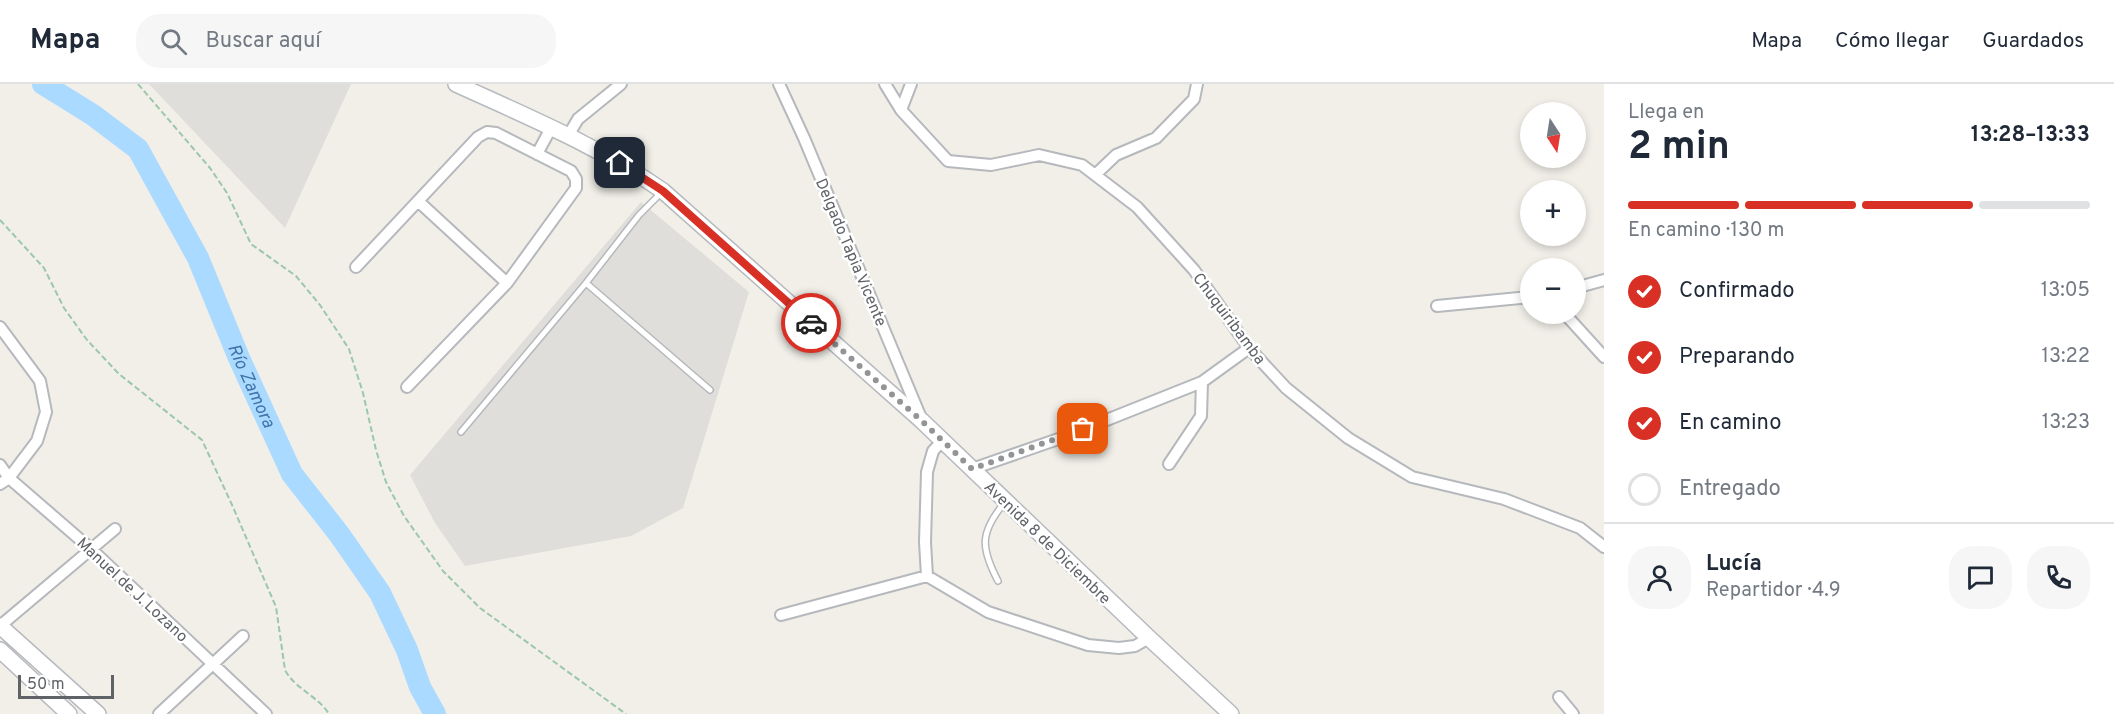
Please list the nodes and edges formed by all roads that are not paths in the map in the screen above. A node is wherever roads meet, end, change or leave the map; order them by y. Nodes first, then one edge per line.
1 (456, 84) edge
2 (621, 84) edge
3 (779, 84) edge
4 (885, 84) edge
5 (911, 84) edge
6 (1197, 84) edge
7 (901, 110) junction
8 (551, 128) junction
9 (568, 136) junction
10 (537, 154) junction
11 (1095, 176) junction
12 (663, 191) junction
13 (418, 201) junction
14 (356, 267) dead end
15 (1604, 280) edge
16 (507, 283) junction
17 (586, 283) junction
18 (1586, 285) edge
19 (1520, 298) edge
20 (1437, 306) dead end
21 (1574, 324) edge
22 (0, 327) edge
23 (1249, 348) junction
24 (1604, 357) edge
25 (1202, 382) junction
26 (407, 387) dead end
27 (710, 390) dead end
28 (922, 421) junction
29 (461, 432) dead end
30 (942, 441) junction
31 (1169, 464) dead end
32 (0, 465) edge
33 (972, 469) junction
34 (4, 481) edge
35 (1006, 501) junction
36 (115, 529) dead end
37 (1604, 547) edge
38 (91, 549) junction
39 (927, 576) junction
40 (998, 581) dead end
41 (781, 615) dead end
42 (0, 626) edge
43 (243, 636) dead end
44 (1149, 639) junction
45 (0, 650) edge
46 (213, 664) junction
47 (65, 685) junction
48 (1558, 697) dead end
49 (52, 699) junction
50 (69, 714) edge
51 (98, 714) edge
52 (159, 714) edge
53 (266, 714) edge
54 (1231, 714) edge
55 (1573, 714) edge

1 - 8 main road, Avenida 8 de Diciembre
2 - 9 street
3 - 28 street, Delgado Tapia Vicente
4 - 7 street, Chuquiribamba
5 - 7 street
6 - 11 street
7 - 11 street, Chuquiribamba
8 - 9 main road, Avenida 8 de Diciembre
8 - 10 street
9 - 12 main road, Avenida 8 de Diciembre
10 - 13 street
10 - 16 street
11 - 23 street, Chuquiribamba
12 - 17 lane
12 - 28 main road, Avenida 8 de Diciembre
13 - 14 street
13 - 16 street
15 - 18 street
16 - 26 street
17 - 27 lane
17 - 29 lane
19 - 20 street
21 - 24 street
22 - 34 street
23 - 25 street
23 - 37 street, Chuquiribamba
25 - 31 street
25 - 33 street
28 - 30 main road, Avenida 8 de Diciembre
30 - 33 main road, Avenida 8 de Diciembre
30 - 39 street
32 - 34 street, Manuel de J. Lozano
33 - 35 main road, Avenida 8 de Diciembre
34 - 38 street, Manuel de J. Lozano
35 - 40 lane
35 - 44 main road, Avenida 8 de Diciembre
36 - 38 street
38 - 42 street
38 - 46 street, Manuel de J. Lozano
39 - 41 street
39 - 44 street
42 - 47 main road
43 - 46 street
44 - 54 main road, Avenida 8 de Diciembre
45 - 49 main road
46 - 52 street
46 - 53 street, Manuel de J. Lozano
47 - 49 main road
47 - 51 main road
48 - 55 street
49 - 50 main road

